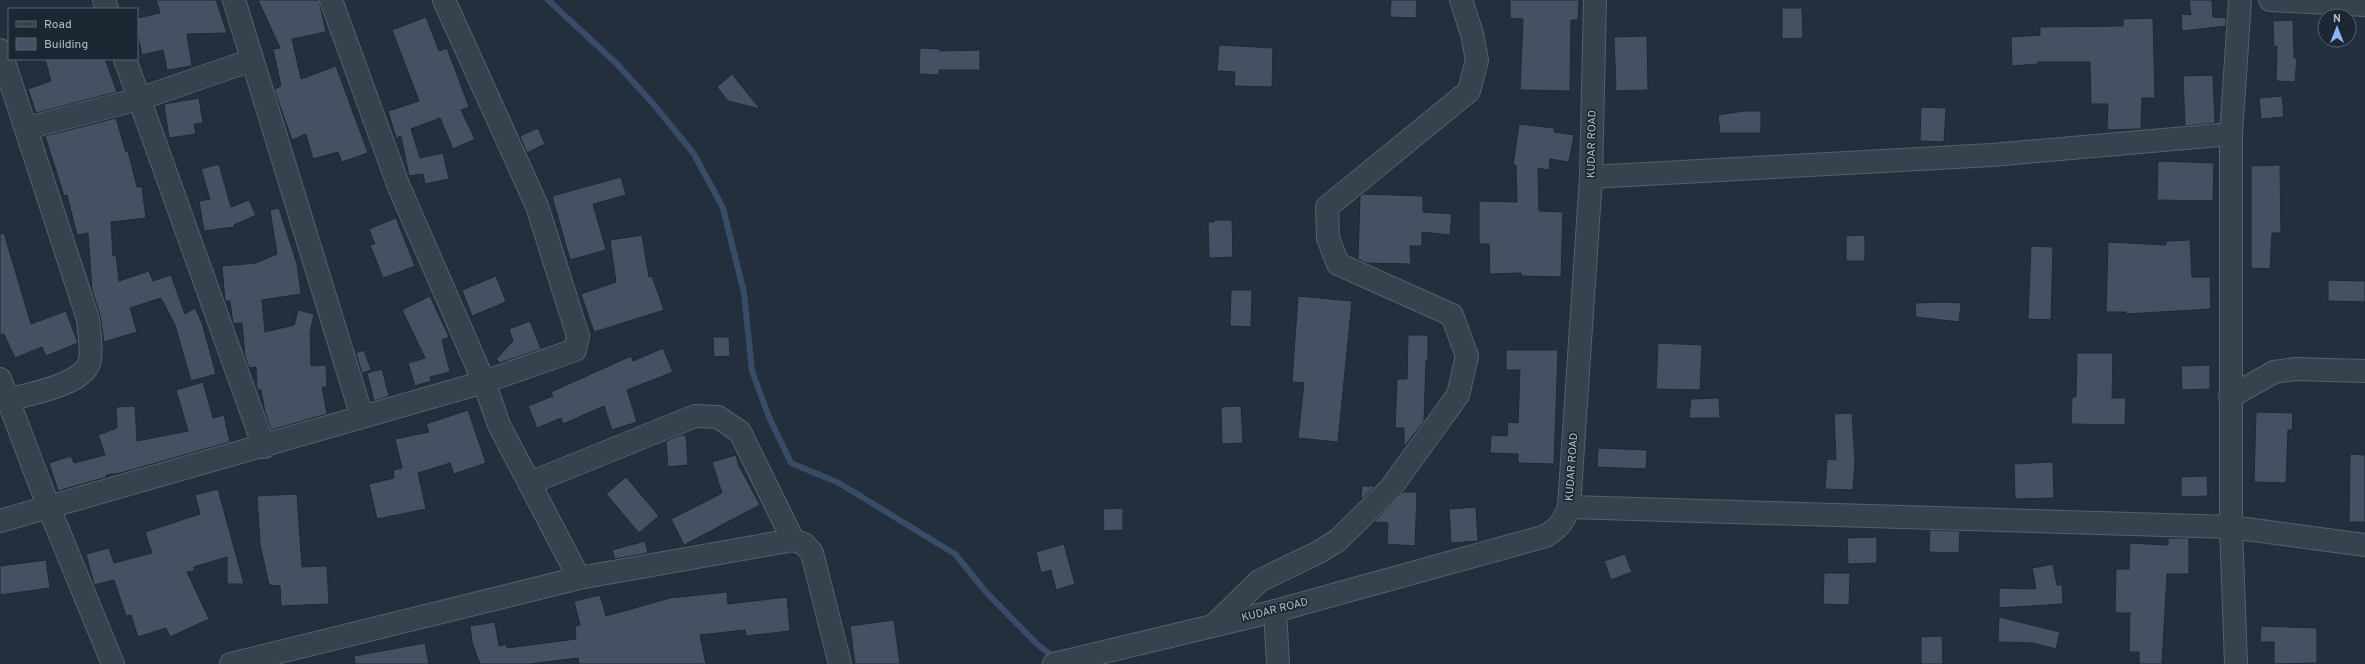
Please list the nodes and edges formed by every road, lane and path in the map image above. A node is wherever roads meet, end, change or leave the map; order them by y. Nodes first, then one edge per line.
1 (234, 0) edge
2 (331, 0) edge
3 (444, 0) edge
4 (1461, 0) edge
5 (1595, 0) edge
6 (2240, 0) edge
7 (2270, 0) edge
8 (2365, 5) edge
9 (0, 50) edge
10 (125, 60) edge
11 (252, 60) junction
12 (139, 99) junction
13 (27, 128) junction
14 (2230, 134) junction
15 (1591, 177) junction
16 (2365, 371) edge
17 (0, 379) edge
18 (484, 382) junction
19 (2230, 397) junction
20 (9, 400) junction
21 (362, 417) junction
22 (264, 447) junction
23 (530, 483) junction
24 (1569, 507) junction
25 (49, 508) junction
26 (0, 521) edge
27 (2230, 527) junction
28 (793, 540) junction
29 (2365, 545) edge
30 (579, 578) junction
31 (1275, 611) junction
32 (1215, 624) junction
33 (114, 664) edge
34 (231, 664) edge
35 (840, 664) edge
36 (1054, 664) edge
37 (1278, 664) edge
38 (2236, 664) edge

1 - 11 street
2 - 18 street
3 - 18 street
4 - 32 street
5 - 15 street, KUDAR ROAD
6 - 14 street
7 - 8 street
9 - 13 street
10 - 12 street
11 - 12 street
11 - 21 street
12 - 13 street
12 - 22 street
13 - 20 street
14 - 15 street
14 - 19 street
15 - 24 street, KUDAR ROAD
16 - 19 street
17 - 20 street
18 - 21 street
18 - 23 street
19 - 27 street
20 - 25 street
21 - 22 street
22 - 25 street
23 - 28 street
23 - 30 street
24 - 27 street
24 - 31 street, KUDAR ROAD
25 - 26 street
25 - 33 street
27 - 29 street
27 - 38 street
28 - 30 street
28 - 35 street
30 - 34 street
31 - 32 street, KUDAR ROAD
31 - 37 street
32 - 36 street, KUDAR ROAD

